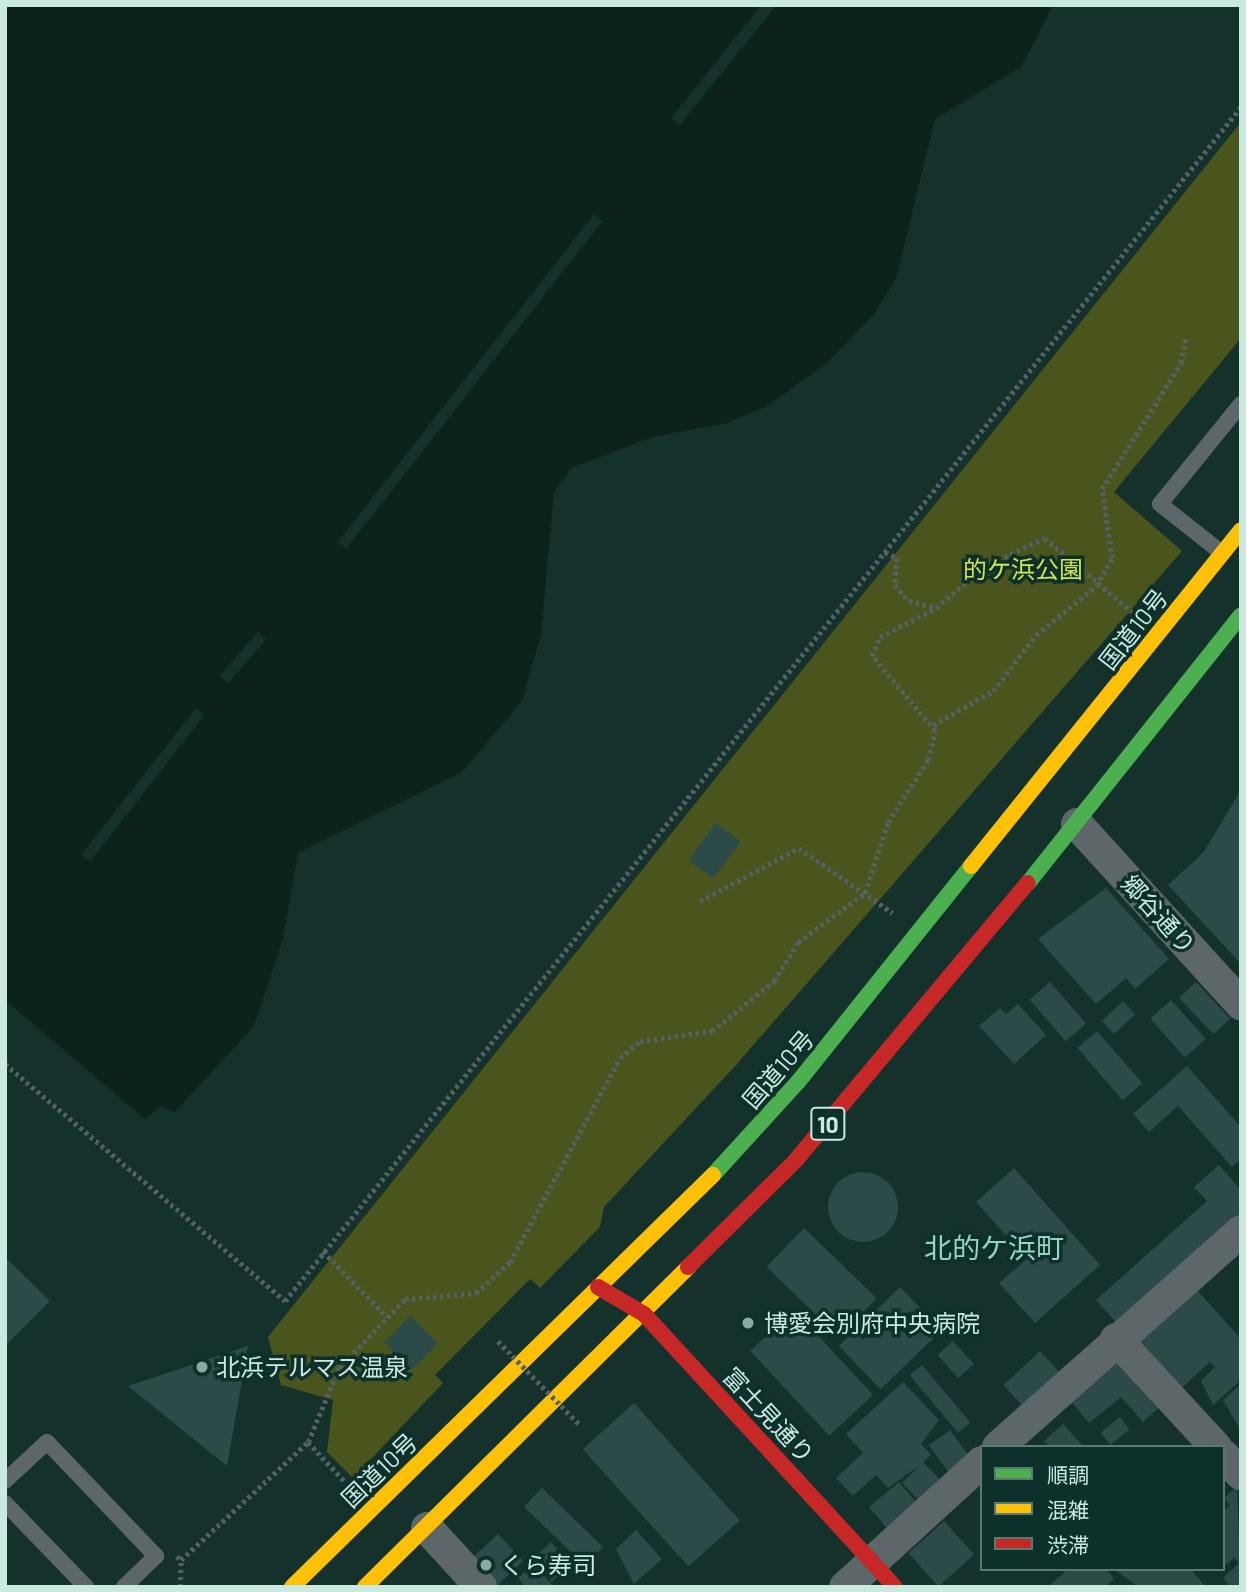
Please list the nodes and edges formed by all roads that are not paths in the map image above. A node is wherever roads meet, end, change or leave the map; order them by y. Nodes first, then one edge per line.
1 (1241, 404) edge
2 (1235, 548) edge
3 (1241, 615) edge
4 (1077, 824) junction
5 (1241, 1004) edge
6 (1241, 1231) edge
7 (598, 1287) junction
8 (644, 1314) junction
9 (631, 1337) junction
10 (1116, 1339) junction
11 (1000, 1445) edge
12 (1214, 1445) edge
13 (1225, 1457) edge
14 (980, 1464) edge
15 (1241, 1474) edge
16 (5, 1481) edge
17 (5, 1503) edge
18 (427, 1528) junction
19 (854, 1577) edge
20 (86, 1587) edge
21 (124, 1587) edge
22 (292, 1587) edge
23 (365, 1587) edge
24 (481, 1587) edge
25 (895, 1587) edge

1 - 2 lane
2 - 7 main road, 国道10号 / 10
3 - 4 main road, 10
4 - 5 street, 郷谷通り
4 - 8 main road, 10
6 - 10 street
7 - 8 main road, 富士見通り
7 - 9 main road
7 - 22 main road, 国道10号 / 10
8 - 9 main road, 10
8 - 19 main road, 富士見通り
9 - 18 main road, 10
10 - 11 street
10 - 12 street
13 - 15 street
14 - 19 street
16 - 21 lane
17 - 20 lane
18 - 23 main road, 10
18 - 24 street
19 - 25 main road, 富士見通り

